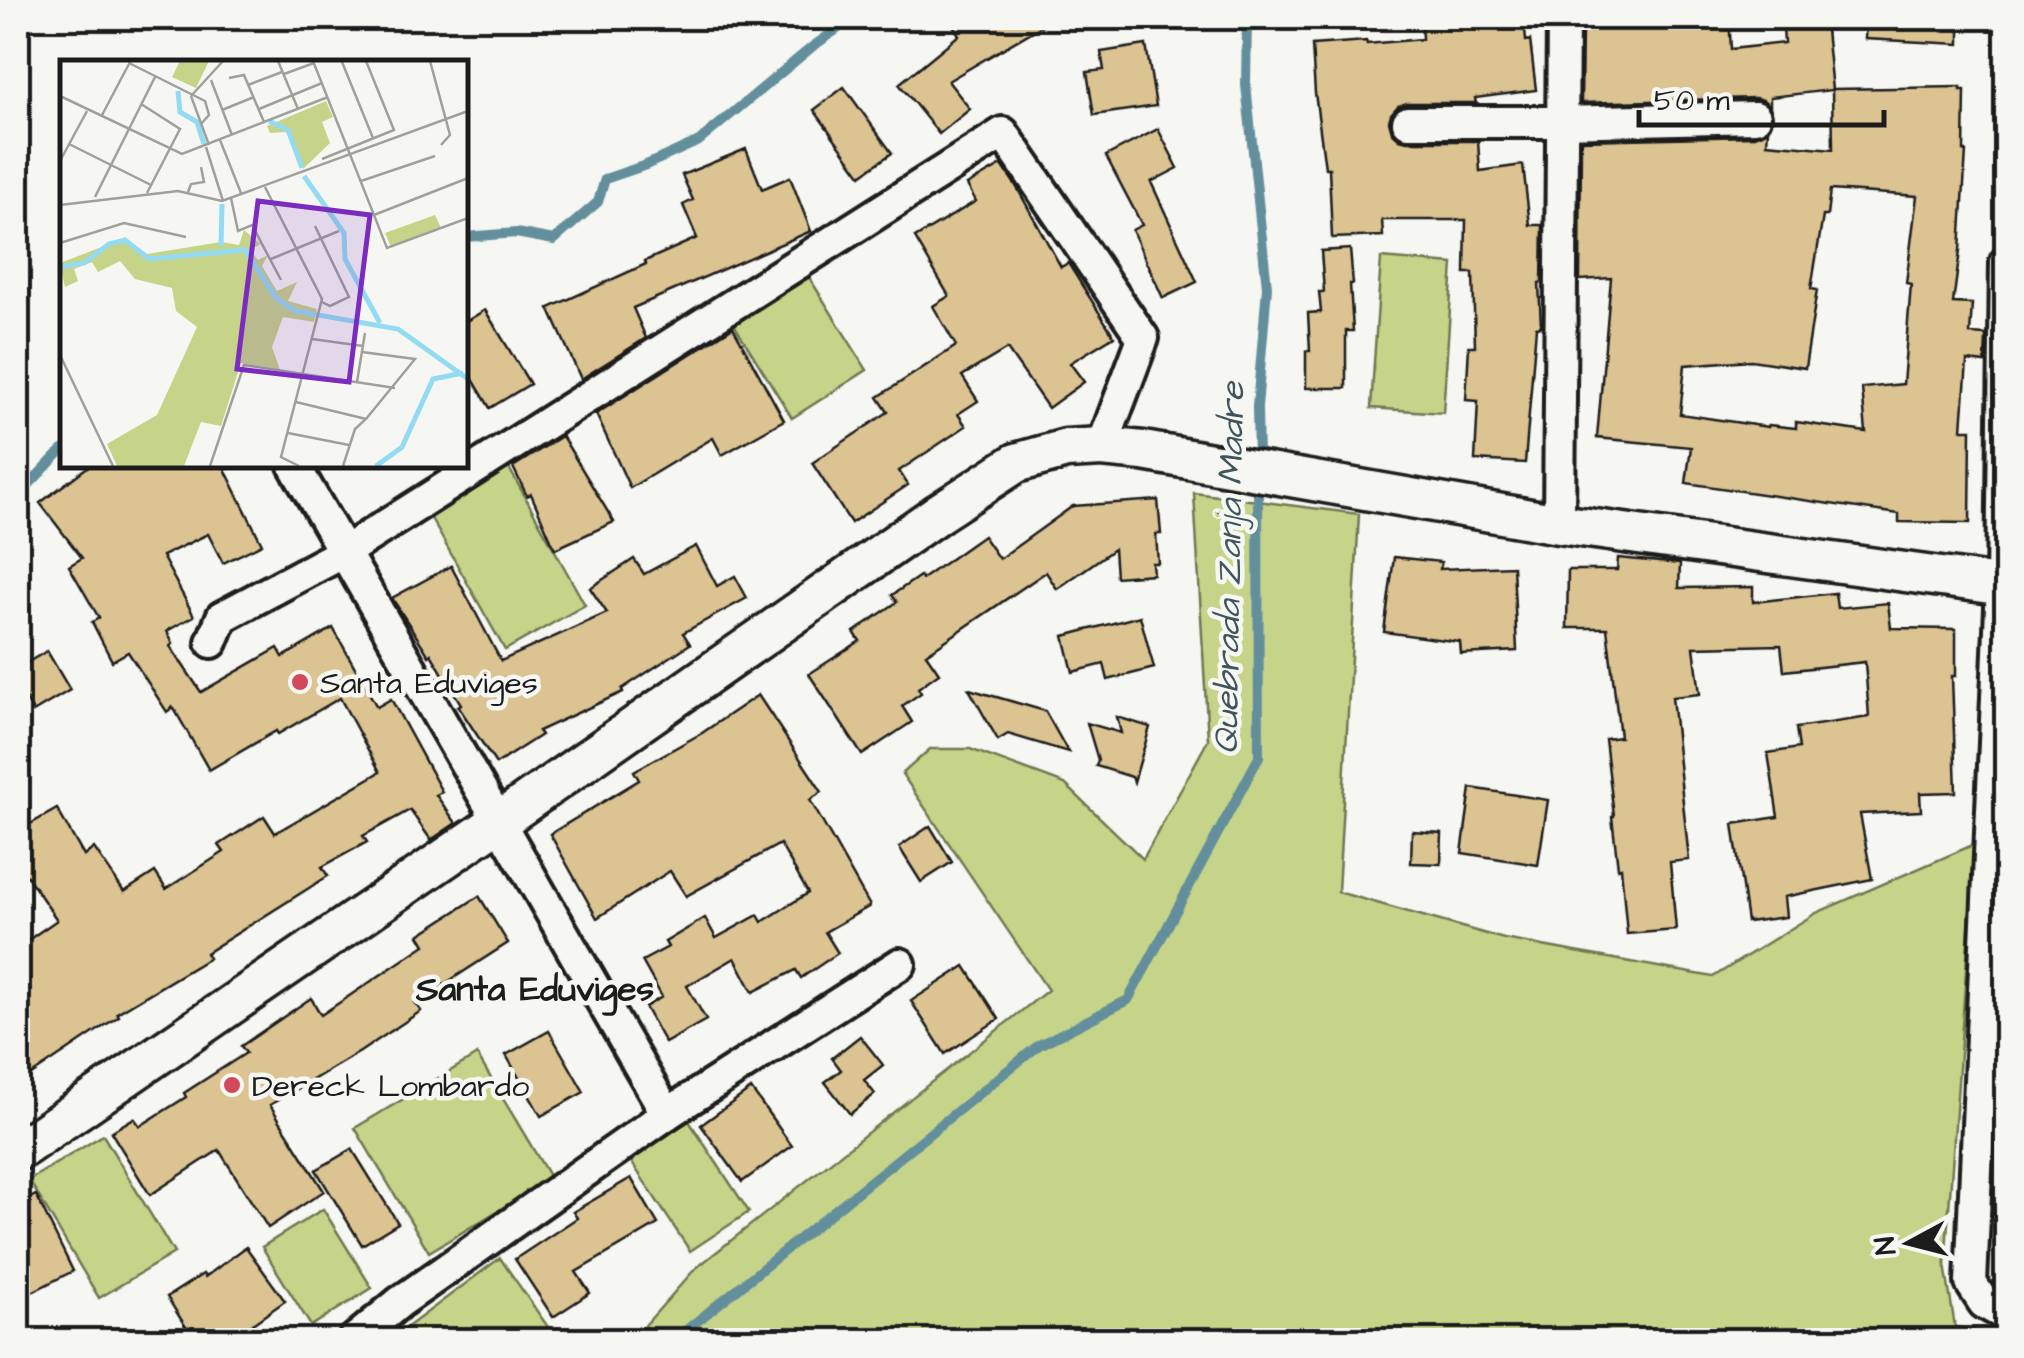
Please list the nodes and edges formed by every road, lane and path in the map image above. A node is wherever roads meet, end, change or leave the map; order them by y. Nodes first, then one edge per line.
1 (1564, 18) edge
2 (1755, 117) dead end
3 (1408, 122) dead end
4 (1562, 122) junction
5 (2006, 262) edge
6 (1102, 447) junction
7 (296, 468) edge
8 (1559, 524) junction
9 (344, 552) junction
10 (2004, 586) edge
11 (212, 642) dead end
12 (498, 822) junction
13 (900, 964) dead end
14 (667, 1114) junction
15 (18, 1151) edge
16 (2006, 1314) edge
17 (354, 1340) edge

1 - 4 street
2 - 4 street
3 - 4 street
4 - 8 street
5 - 10 street
6 - 8 street
6 - 9 street
6 - 12 street
7 - 9 street
8 - 10 street
9 - 11 street
9 - 12 street
10 - 16 street
12 - 14 street
12 - 15 street
13 - 14 street
14 - 17 street

